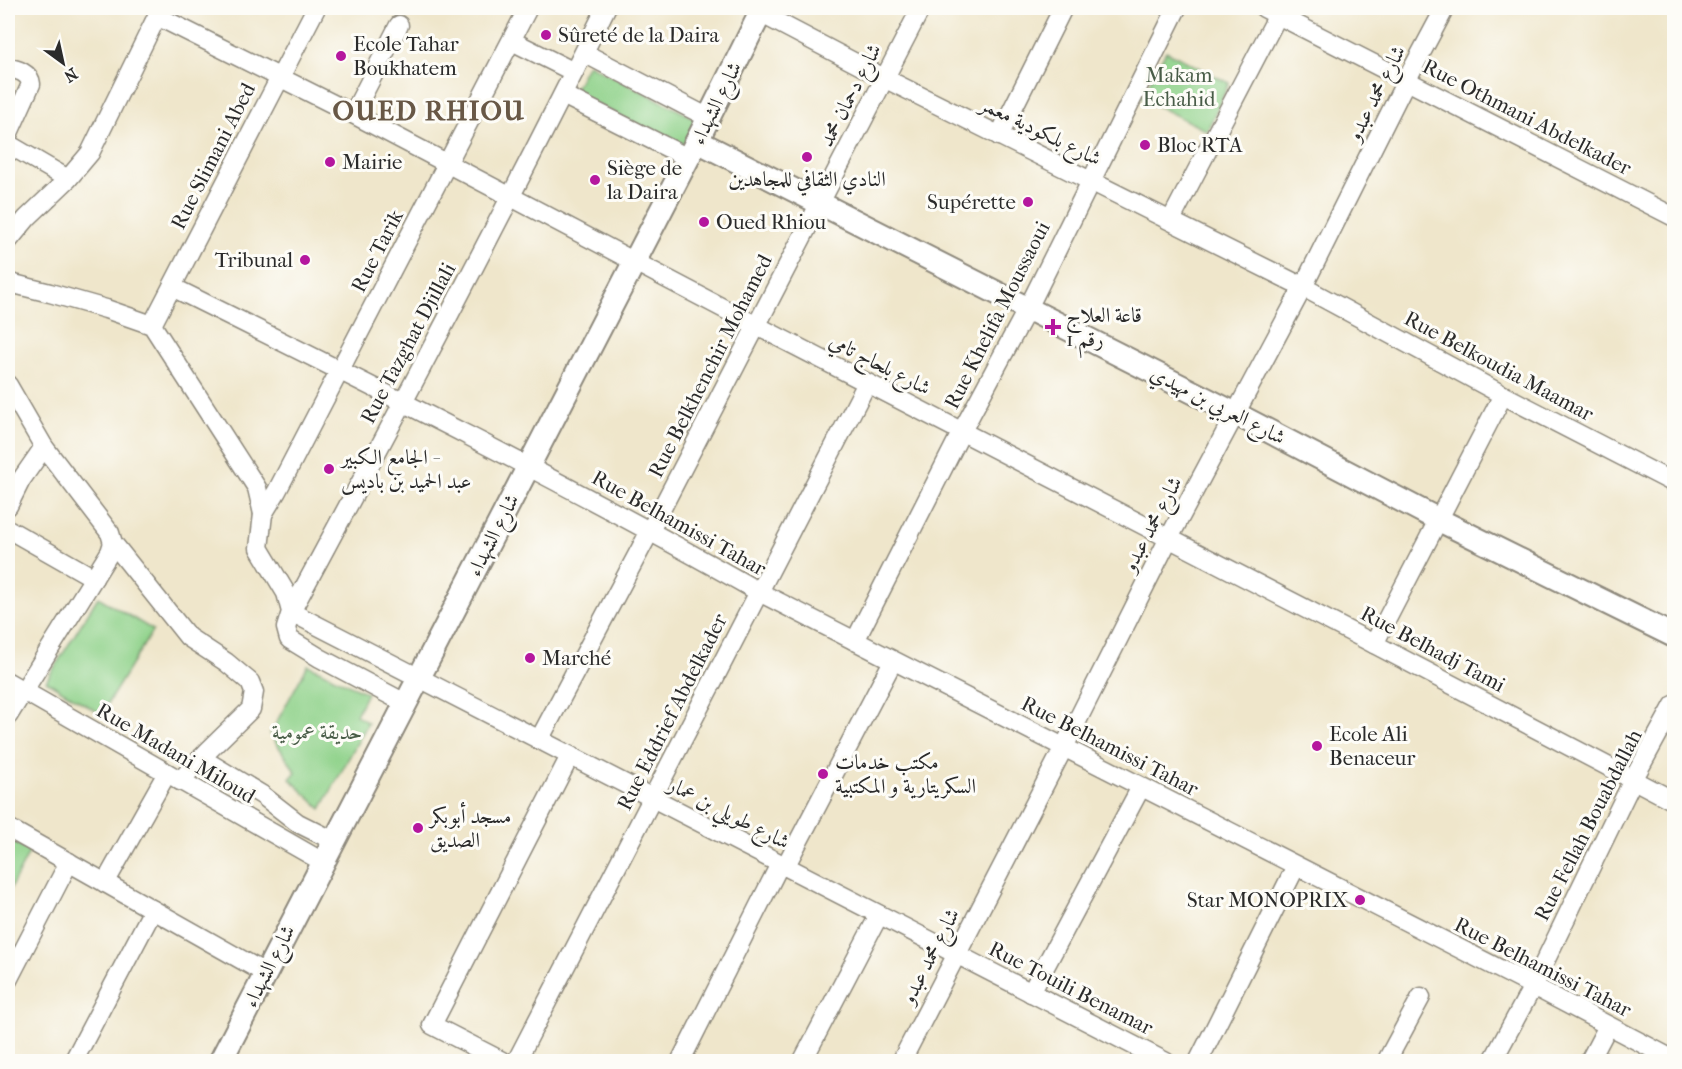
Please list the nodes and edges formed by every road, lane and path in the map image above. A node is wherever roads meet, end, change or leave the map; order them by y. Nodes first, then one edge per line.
1 (316, 8) edge
2 (528, 8) edge
3 (606, 8) edge
4 (921, 8) edge
5 (1064, 8) edge
6 (1177, 8) edge
7 (1445, 8) edge
8 (758, 9) edge
9 (1271, 11) edge
10 (159, 12) edge
11 (399, 25) dead end
12 (512, 41) junction
13 (584, 53) junction
14 (8, 68) edge
15 (574, 72) junction
16 (279, 77) junction
17 (884, 78) junction
18 (1406, 81) junction
19 (563, 95) junction
20 (353, 114) junction
21 (708, 118) junction
22 (8, 135) edge
23 (999, 136) junction
24 (8, 144) edge
25 (693, 150) junction
26 (448, 164) junction
27 (68, 179) junction
28 (1091, 180) junction
29 (510, 197) junction
30 (820, 203) junction
31 (1674, 217) edge
32 (1171, 220) junction
33 (8, 241) edge
34 (634, 262) junction
35 (8, 284) edge
36 (1303, 287) junction
37 (171, 288) junction
38 (1029, 308) junction
39 (152, 325) junction
40 (755, 325) junction
41 (340, 370) junction
42 (867, 383) junction
43 (8, 386) edge
44 (1503, 395) junction
45 (403, 403) junction
46 (1236, 414) junction
47 (962, 431) junction
48 (44, 447) junction
49 (528, 466) junction
50 (1674, 483) edge
51 (8, 506) edge
52 (263, 514) junction
53 (1439, 520) junction
54 (8, 529) edge
55 (650, 531) junction
56 (1169, 538) junction
57 (113, 543) junction
58 (94, 578) junction
59 (759, 592) junction
60 (291, 612) junction
61 (1674, 636) edge
62 (855, 641) junction
63 (1374, 644) junction
64 (893, 661) junction
65 (418, 678) junction
66 (15, 686) edge
67 (405, 703) junction
68 (1674, 705) edge
69 (8, 716) edge
70 (539, 740) junction
71 (1064, 747) junction
72 (570, 756) junction
73 (201, 758) junction
74 (173, 777) junction
75 (1633, 780) junction
76 (1141, 787) junction
77 (652, 798) junction
78 (1674, 801) edge
79 (8, 828) edge
80 (334, 841) junction
81 (69, 862) junction
82 (323, 862) junction
83 (783, 865) junction
84 (1296, 866) junction
85 (105, 883) junction
86 (153, 909) junction
87 (879, 915) junction
88 (956, 955) junction
89 (265, 973) junction
90 (8, 980) edge
91 (1533, 986) junction
92 (1031, 993) junction
93 (1421, 997) dead end
94 (1608, 1026) junction
95 (1674, 1060) edge
96 (73, 1062) edge
97 (220, 1062) edge
98 (504, 1062) edge
99 (516, 1062) edge
100 (680, 1062) edge
101 (802, 1062) edge
102 (901, 1062) edge
103 (1166, 1062) edge
104 (1198, 1062) edge
105 (1386, 1062) edge
106 (1492, 1062) edge
107 (1589, 1062) edge

1 - 16 street, Rue Slimani Abed
2 - 12 street, Rue Tarik
3 - 13 street, Rue Tazghat Djillali
4 - 17 street, شارع دحمان محمد
5 - 23 street
6 - 28 street, Rue Khelifa Moussaoui
7 - 18 street, شارع محمد عبدو
8 - 17 street, شارع بلكودية معمر
8 - 21 main road, شارع الشهداء
9 - 18 street, Rue Othmani Abdelkader
9 - 32 street
10 - 16 street, شارع بلحاج تامي
10 - 27 street
11 - 20 street
12 - 15 street
12 - 26 street, Rue Tarik
13 - 15 street, Rue Tazghat Djillali
13 - 21 street
14 - 22 street
15 - 19 street, Rue Tazghat Djillali
16 - 20 street, شارع بلحاج تامي
16 - 37 street, Rue Slimani Abed
17 - 23 street, شارع بلكودية معمر
17 - 30 street, شارع دحمان محمد
18 - 31 street, Rue Othmani Abdelkader
18 - 36 street, شارع محمد عبدو
19 - 25 street
19 - 29 street, Rue Tazghat Djillali
20 - 26 street, شارع بلحاج تامي
21 - 25 main road, شارع الشهداء
23 - 28 street, شارع بلكودية معمر
24 - 27 street
25 - 30 main road, شارع العربي بن مهيدي
25 - 34 main road, شارع الشهداء
26 - 29 street, شارع بلحاج تامي
26 - 41 street, Rue Tarik
27 - 33 street
28 - 32 street, شارع بلكودية معمر
28 - 38 street, Rue Khelifa Moussaoui
29 - 34 street, شارع بلحاج تامي
29 - 45 street, Rue Tazghat Djillali
30 - 38 main road, شارع العربي بن مهيدي
30 - 40 street, Rue Belkhenchir Mohamed
32 - 36 street, شارع بلكودية معمر
34 - 40 street, شارع بلحاج تامي
34 - 49 main road, شارع الشهداء
35 - 39 street
36 - 44 street, Rue Belkoudia Maamar
36 - 46 street, شارع محمد عبدو
37 - 39 street, Rue Slimani Abed
37 - 41 street, Rue Belhamissi Tahar
38 - 46 main road, شارع العربي بن مهيدي
38 - 47 street, Rue Khelifa Moussaoui
39 - 52 street
40 - 42 street, شارع بلحاج تامي
40 - 55 street, Rue Belkhenchir Mohamed
41 - 45 street, Rue Belhamissi Tahar
41 - 52 street, Rue Tarik
42 - 47 street, شارع بلحاج تامي
42 - 59 street, Rue Eddrief Abdelkader
43 - 48 street
44 - 50 street, Rue Belkoudia Maamar
44 - 53 street
45 - 49 street, Rue Belhamissi Tahar
45 - 60 street, Rue Tazghat Djillali
46 - 53 main road, شارع العربي بن مهيدي
46 - 56 street, شارع محمد عبدو
47 - 56 street, شارع بلحاج تامي
47 - 62 street, Rue Khelifa Moussaoui
48 - 51 street
48 - 57 street
49 - 55 street, Rue Belhamissi Tahar
49 - 65 main road, شارع الشهداء
52 - 60 street
53 - 61 main road, شارع العربي بن مهيدي
53 - 63 street
54 - 58 street
55 - 59 street, Rue Belhamissi Tahar
55 - 70 street, Rue Belkhenchir Mohamed
56 - 63 street, Rue Belhadj Tami
56 - 71 street, شارع محمد عبدو
57 - 58 street
57 - 73 street
58 - 66 street
59 - 62 street, Rue Belhamissi Tahar
59 - 77 street, Rue Eddrief Abdelkader
60 - 65 street, شارع طويلي بن عمار
60 - 67 street
62 - 64 street, Rue Belhamissi Tahar
63 - 75 street, Rue Belhadj Tami
64 - 71 street, Rue Belhamissi Tahar
64 - 83 street
65 - 67 main road, شارع الشهداء
65 - 70 street, شارع طويلي بن عمار
66 - 69 street
66 - 74 street, Rue Madani Miloud
67 - 80 main road, شارع الشهداء
68 - 75 street, Rue Fellah Bouabdallah
70 - 72 street, شارع طويلي بن عمار
71 - 76 street, Rue Belhamissi Tahar
71 - 88 street, شارع محمد عبدو
72 - 77 street, شارع طويلي بن عمار
72 - 98 street
73 - 74 street
73 - 80 street, Rue Madani Miloud
74 - 82 street, Rue Madani Miloud
74 - 85 street
75 - 78 street, Rue Belhadj Tami
75 - 91 street, Rue Fellah Bouabdallah
76 - 84 street, Rue Belhamissi Tahar
76 - 92 street
77 - 83 street, شارع طويلي بن عمار
77 - 99 street, Rue Eddrief Abdelkader
79 - 81 street
80 - 82 main road, شارع الشهداء
81 - 85 street
81 - 90 street
82 - 89 main road, شارع الشهداء
83 - 87 street, شارع طويلي بن عمار
83 - 100 street
84 - 91 street, Rue Belhamissi Tahar
84 - 104 street
85 - 86 street
86 - 89 street
86 - 96 street
87 - 88 street, شارع طويلي بن عمار
87 - 101 street
88 - 92 street, Rue Touili Benamar
88 - 102 street, شارع محمد عبدو
89 - 97 main road, شارع الشهداء
91 - 94 street, Rue Belhamissi Tahar
91 - 106 street, Rue Fellah Bouabdallah
92 - 103 street, Rue Touili Benamar
93 - 105 street
94 - 95 street, Rue Belhamissi Tahar
94 - 107 street

